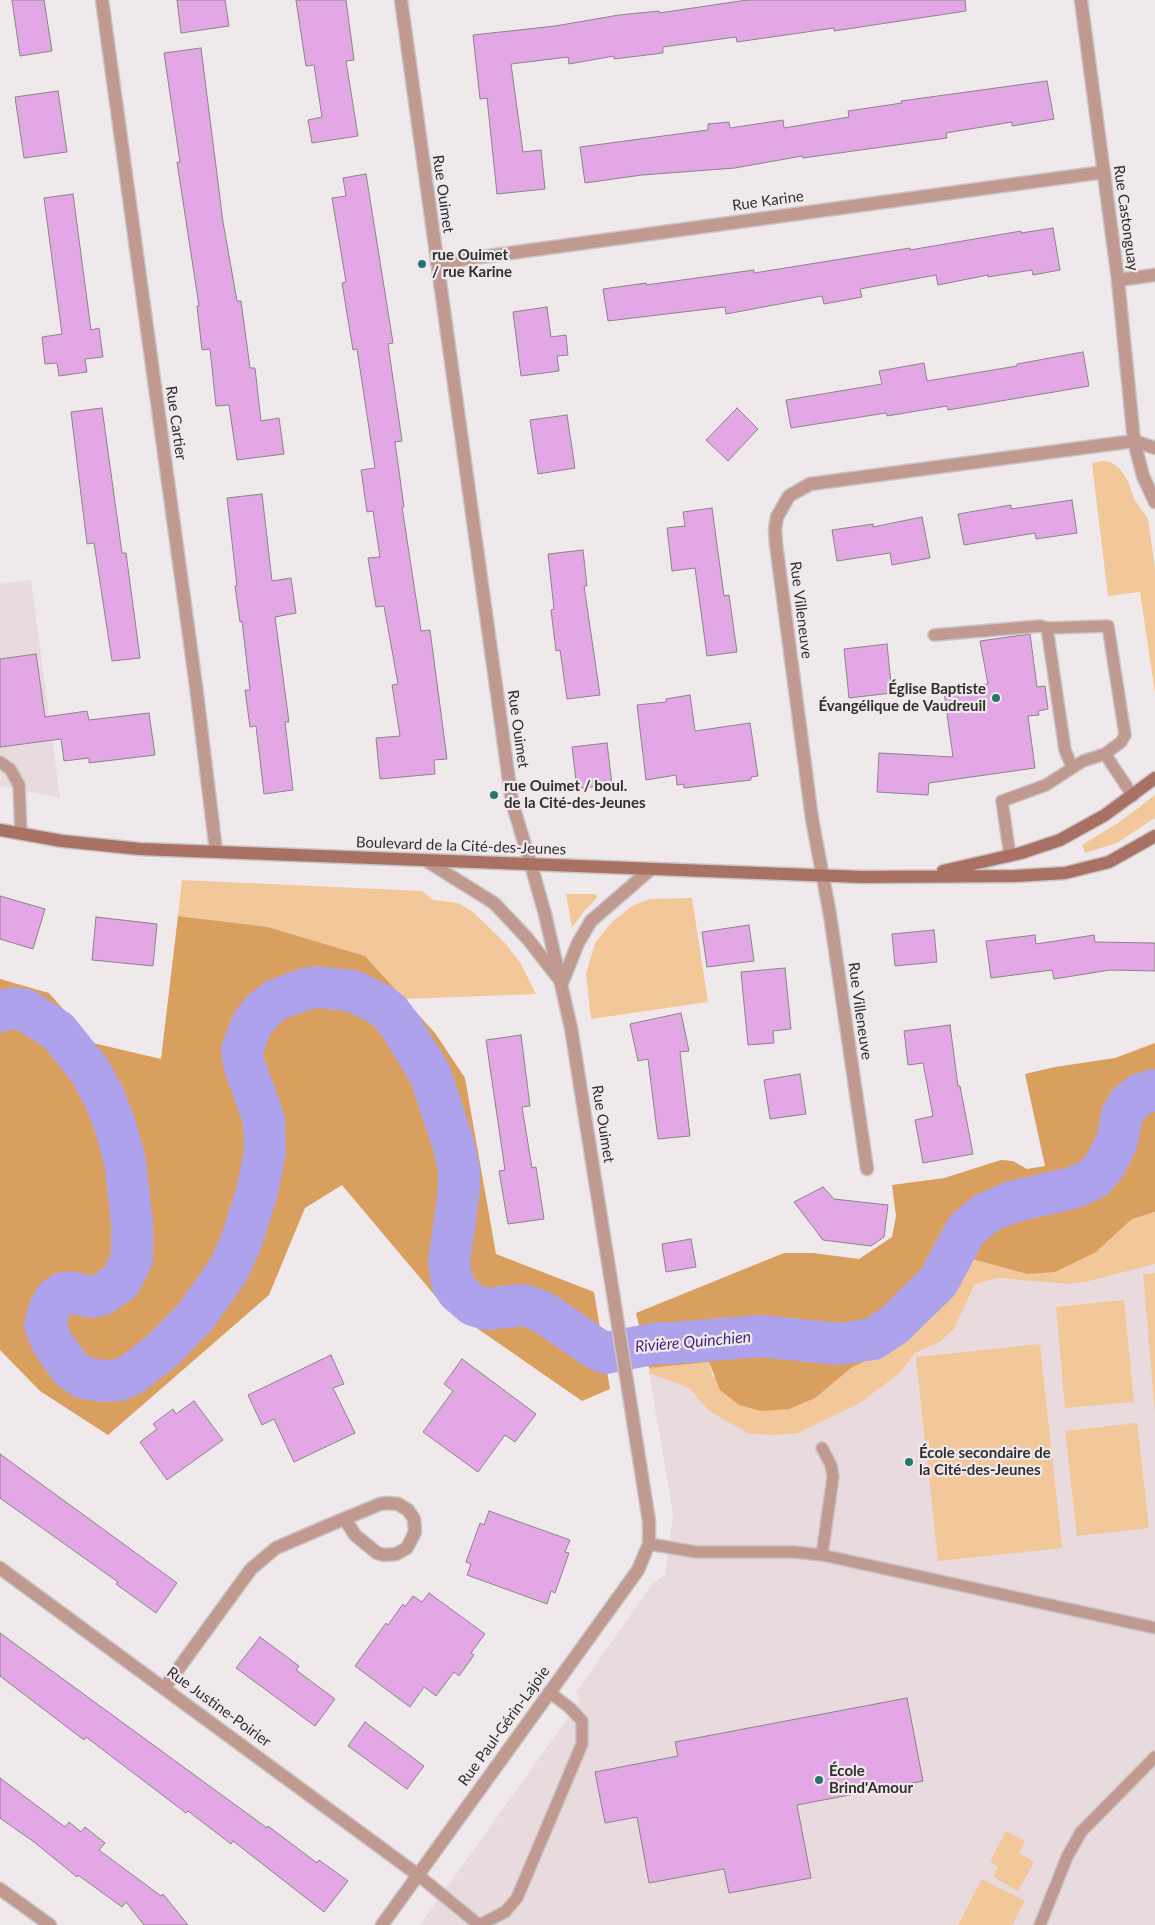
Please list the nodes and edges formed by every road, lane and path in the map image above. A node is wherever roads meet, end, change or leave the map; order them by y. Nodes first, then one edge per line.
1 (102, 0) edge
2 (400, 0) edge
3 (1081, 0) edge
4 (1104, 172) junction
5 (437, 263) junction
6 (1155, 275) edge
7 (1118, 280) junction
8 (1134, 441) junction
9 (1155, 448) edge
10 (1155, 502) edge
11 (1047, 628) junction
12 (934, 635) dead end
13 (1105, 754) junction
14 (0, 762) edge
15 (1072, 767) junction
16 (1155, 778) edge
17 (1133, 796) junction
18 (0, 830) edge
19 (21, 834) junction
20 (1155, 836) edge
21 (216, 851) junction
22 (1010, 856) junction
23 (424, 860) junction
24 (531, 865) junction
25 (651, 869) junction
26 (822, 875) junction
27 (922, 876) junction
28 (562, 982) junction
29 (867, 1169) dead end
30 (822, 1448) dead end
31 (345, 1519) junction
32 (649, 1544) junction
33 (822, 1555) junction
34 (0, 1568) edge
35 (1155, 1628) edge
36 (165, 1687) junction
37 (549, 1692) junction
38 (1155, 1757) edge
39 (418, 1874) junction
40 (0, 1889) edge
41 (50, 1925) edge
42 (382, 1925) edge
43 (479, 1925) edge
44 (1040, 1925) edge

1 - 21 street, Rue Cartier
2 - 5 street, Rue Ouimet
3 - 4 street, Rue Castonguay
4 - 5 street, Rue Karine
4 - 7 street, Rue Castonguay
5 - 24 street, Rue Ouimet
6 - 7 street
7 - 8 street, Rue Castonguay
8 - 9 street
8 - 10 street, Rue Castonguay
8 - 26 street, Rue Villeneuve
11 - 12 lane
11 - 13 lane
11 - 15 lane
13 - 15 lane
13 - 17 lane
14 - 19 lane
15 - 22 lane
16 - 17 main road, Boulevard de la Cité-des-Jeunes
17 - 22 main road, Boulevard de la Cité-des-Jeunes
18 - 19 main road, Boulevard de la Cité-des-Jeunes
19 - 21 main road, Boulevard de la Cité-des-Jeunes
20 - 27 main road, Boulevard de la Cité-des-Jeunes
21 - 23 main road, Boulevard de la Cité-des-Jeunes
22 - 27 main road, Boulevard de la Cité-des-Jeunes
23 - 24 main road, Boulevard de la Cité-des-Jeunes
23 - 28 street
24 - 25 main road, Boulevard de la Cité-des-Jeunes
24 - 28 street, Rue Ouimet
25 - 26 main road, Boulevard de la Cité-des-Jeunes
25 - 28 street
26 - 27 main road, Boulevard de la Cité-des-Jeunes
26 - 29 street, Rue Villeneuve
28 - 32 street, Rue Ouimet
30 - 33 lane
31 - 31 street
31 - 36 street
32 - 33 lane
32 - 37 street, Rue Paul-Gérin-Lajoie
33 - 35 lane
34 - 36 street, Rue Justine-Poirier
36 - 39 street, Rue Justine-Poirier
37 - 39 street, Rue Paul-Gérin-Lajoie
37 - 43 lane
38 - 44 lane
39 - 42 street, Rue Paul-Gérin-Lajoie
39 - 43 lane
40 - 41 street

